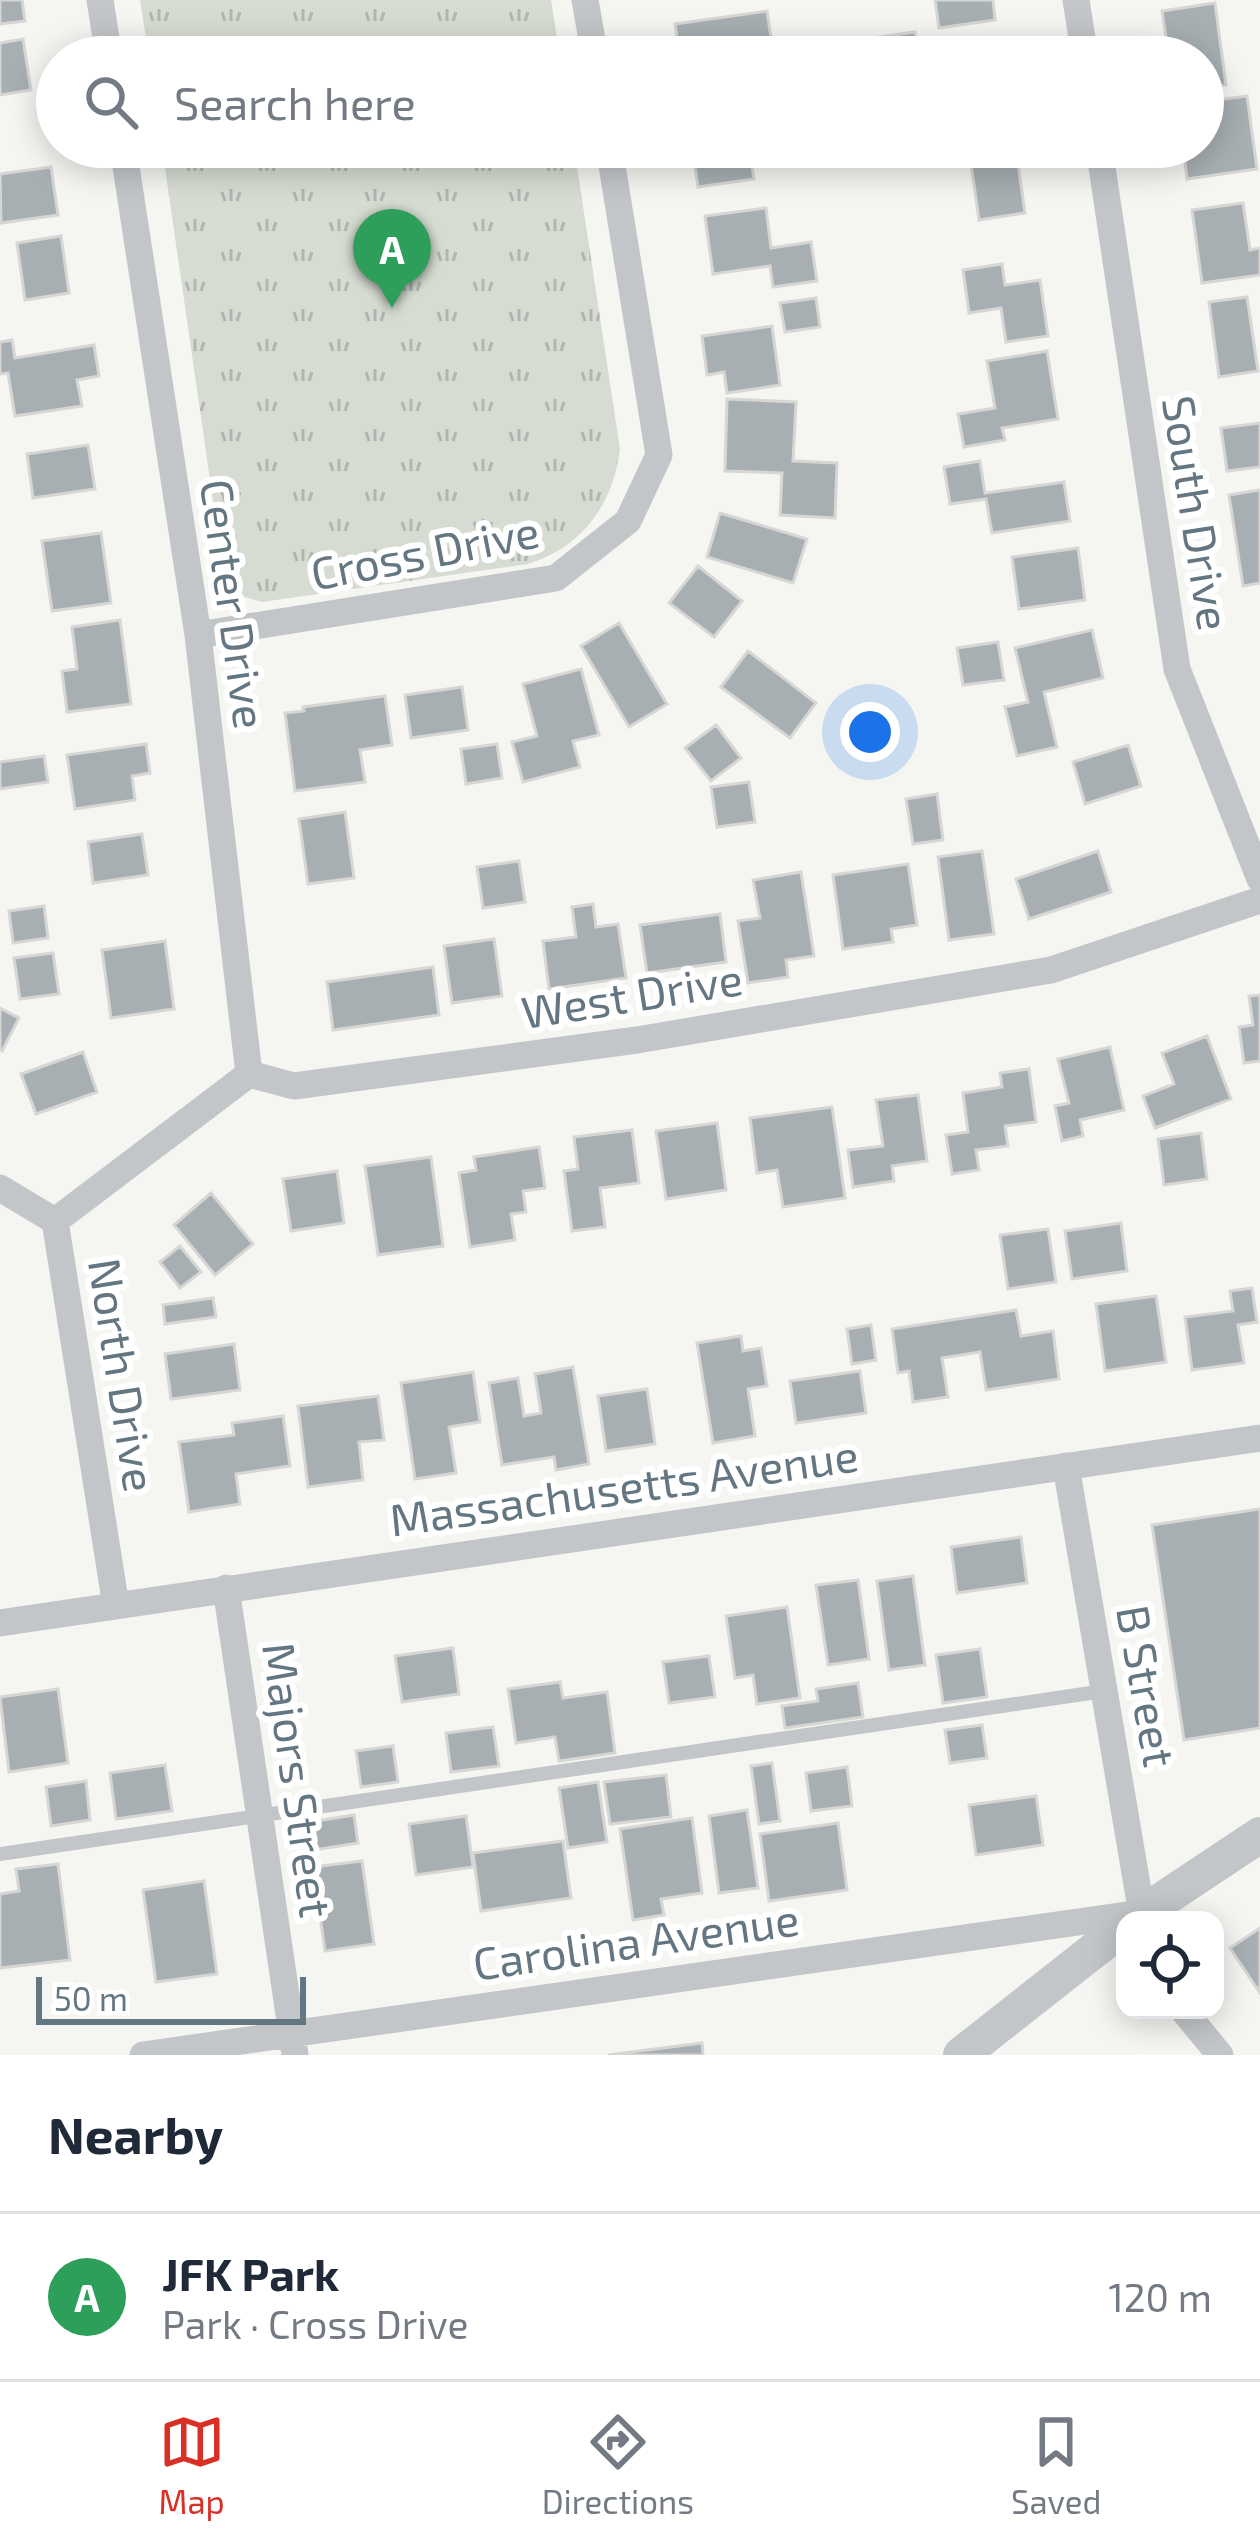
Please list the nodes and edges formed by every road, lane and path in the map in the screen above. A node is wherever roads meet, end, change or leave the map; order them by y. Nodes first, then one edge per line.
1 (100, 0) edge
2 (585, 0) edge
3 (1076, 0) edge
4 (106, 36) edge
5 (591, 36) edge
6 (1082, 36) edge
7 (126, 168) edge
8 (612, 168) edge
9 (1102, 168) edge
10 (198, 635) junction
11 (1260, 879) edge
12 (1260, 900) edge
13 (249, 1074) junction
14 (0, 1188) edge
15 (56, 1221) junction
16 (1260, 1438) edge
17 (1066, 1466) junction
18 (226, 1588) junction
19 (116, 1606) junction
20 (0, 1623) edge
21 (1104, 1691) junction
22 (260, 1817) junction
23 (1260, 1834) edge
24 (0, 1854) edge
25 (1135, 1911) edge
26 (1149, 1911) edge
27 (1116, 1923) edge
28 (1116, 1935) edge
29 (1190, 2019) edge
30 (294, 2044) edge
31 (143, 2055) edge
32 (961, 2055) edge
33 (1220, 2055) edge

1 - 4 street
2 - 5 street
3 - 6 street
7 - 10 street, Center Drive
8 - 10 street, Cross Drive
9 - 11 street, South Drive
10 - 13 street, Center Drive
12 - 13 street, West Drive
13 - 15 street
14 - 15 street, North Drive
15 - 19 street, North Drive
16 - 17 street, Massachusetts Avenue
17 - 18 street, Massachusetts Avenue
17 - 21 street, B Street
18 - 19 street, Massachusetts Avenue
18 - 22 street, Majors Street
19 - 20 street, Massachusetts Avenue
21 - 22 lane
21 - 25 street, B Street
22 - 24 lane
22 - 30 street, Majors Street
23 - 26 street
27 - 30 street, Carolina Avenue
28 - 32 street
29 - 33 street
30 - 31 street, Carolina Avenue

